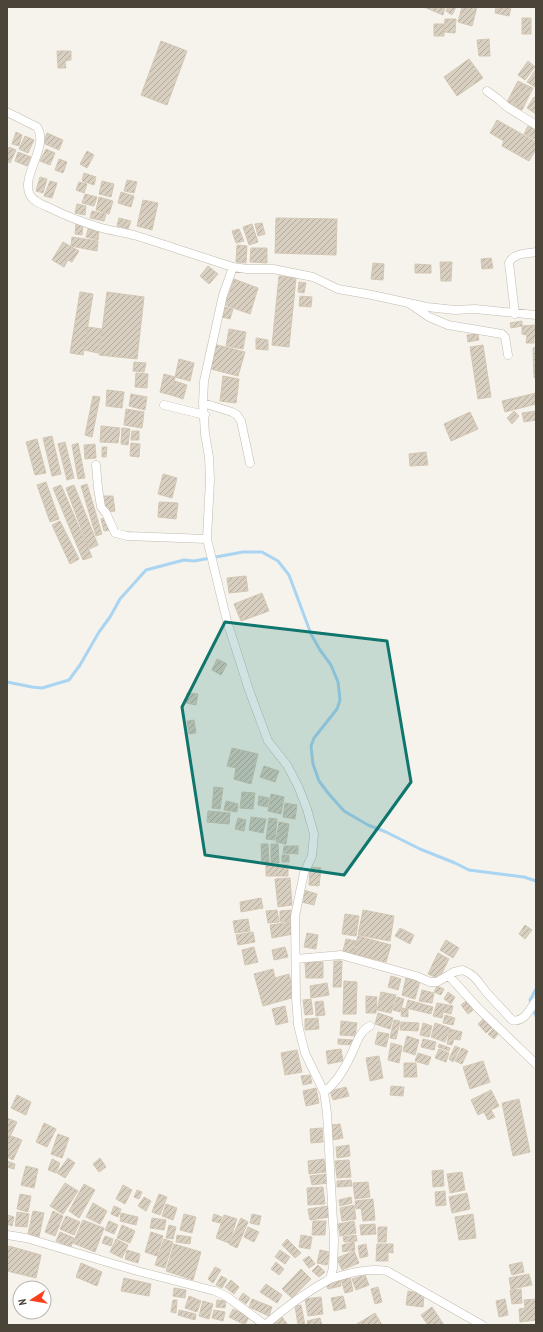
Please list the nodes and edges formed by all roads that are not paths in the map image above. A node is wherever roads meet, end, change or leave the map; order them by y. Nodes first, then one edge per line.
1 (487, 91) dead end
2 (7, 112) edge
3 (536, 125) edge
4 (536, 252) edge
5 (233, 267) junction
6 (408, 302) junction
7 (515, 314) junction
8 (536, 315) edge
9 (508, 356) dead end
10 (203, 404) junction
11 (164, 405) dead end
12 (204, 414) junction
13 (250, 463) dead end
14 (96, 465) dead end
15 (207, 540) junction
16 (296, 959) junction
17 (448, 976) junction
18 (536, 1001) edge
19 (370, 1026) dead end
20 (536, 1064) edge
21 (324, 1092) junction
22 (7, 1235) edge
23 (330, 1279) junction
24 (482, 1325) edge

1 - 3 street
2 - 5 street
4 - 7 street
5 - 6 street
5 - 10 street
6 - 7 street
6 - 9 street
7 - 8 street
10 - 12 street
10 - 13 street
11 - 12 street
12 - 15 street
14 - 15 street
15 - 16 street
16 - 17 street
16 - 21 street
17 - 18 street
17 - 20 street
19 - 21 street
21 - 23 street
22 - 23 street
23 - 24 street

